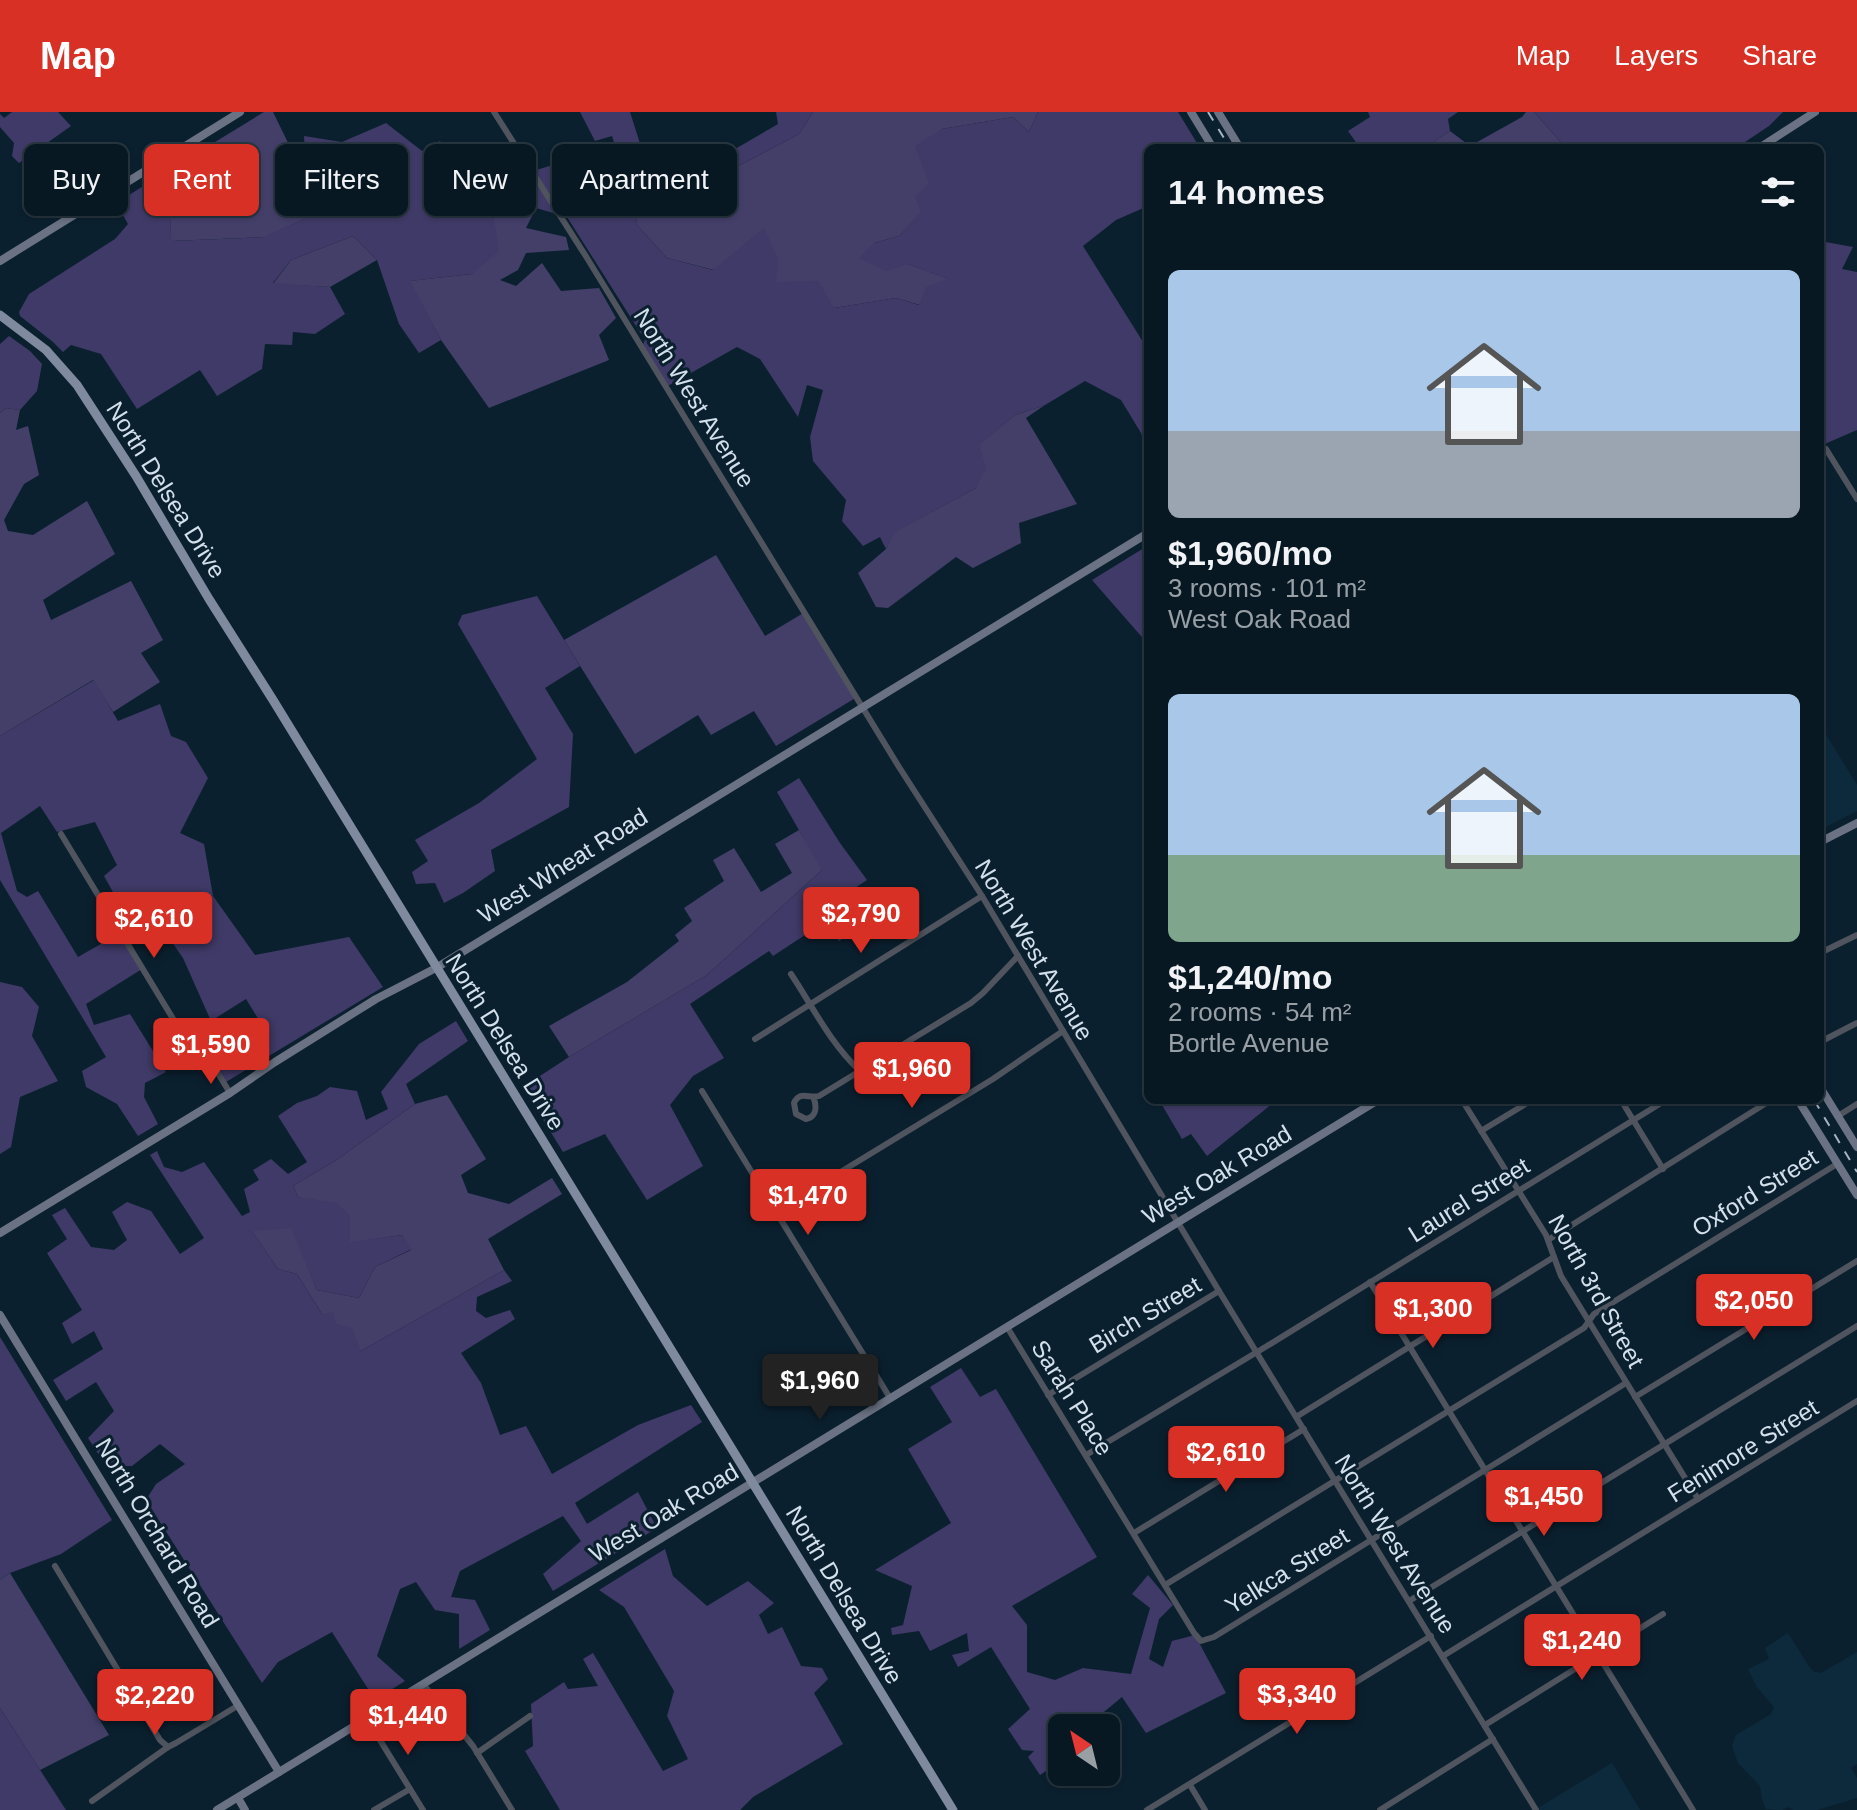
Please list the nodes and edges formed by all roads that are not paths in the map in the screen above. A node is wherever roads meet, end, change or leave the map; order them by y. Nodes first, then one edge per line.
1 (240, 112) edge
2 (494, 112) edge
3 (1191, 112) edge
4 (1218, 112) edge
5 (1815, 112) edge
6 (1211, 144) edge
7 (1238, 144) edge
8 (1765, 144) edge
9 (0, 261) edge
10 (0, 315) edge
11 (1826, 449) dead end
12 (1857, 499) edge
13 (1144, 535) edge
14 (862, 707) junction
15 (1857, 823) edge
16 (61, 834) dead end
17 (1824, 840) edge
18 (982, 896) junction
19 (1857, 935) edge
20 (1824, 951) edge
21 (1018, 956) junction
22 (436, 968) junction
23 (791, 974) dead end
24 (812, 1005) junction
25 (1857, 1023) edge
26 (1063, 1031) junction
27 (755, 1039) dead end
28 (1824, 1040) edge
29 (860, 1071) junction
30 (702, 1091) dead end
31 (230, 1093) junction
32 (1824, 1093) edge
33 (814, 1099) dead end
34 (1371, 1104) edge
35 (1464, 1104) edge
36 (1525, 1104) edge
37 (1623, 1104) edge
38 (1659, 1104) edge
39 (1765, 1104) edge
40 (1800, 1104) edge
41 (1857, 1104) edge
42 (1838, 1116) junction
43 (1633, 1120) junction
44 (1481, 1131) junction
45 (1857, 1147) edge
46 (1837, 1164) junction
47 (1663, 1169) junction
48 (1519, 1191) junction
49 (1857, 1195) edge
50 (775, 1212) junction
51 (1178, 1223) junction
52 (0, 1233) edge
53 (1548, 1240) junction
54 (1554, 1257) junction
55 (1857, 1261) edge
56 (1370, 1282) junction
57 (1219, 1291) junction
58 (0, 1315) edge
59 (1589, 1322) junction
60 (1857, 1326) edge
61 (1007, 1327) junction
62 (1409, 1346) junction
63 (1256, 1352) junction
64 (1626, 1383) junction
65 (1048, 1395) junction
66 (1635, 1397) junction
67 (890, 1398) junction
68 (1857, 1401) edge
69 (1449, 1411) junction
70 (1296, 1417) junction
71 (1304, 1429) junction
72 (1664, 1445) junction
73 (1086, 1455) junction
74 (1485, 1469) junction
75 (1335, 1481) junction
76 (752, 1483) junction
77 (1698, 1499) junction
78 (1523, 1531) junction
79 (1134, 1533) junction
80 (1371, 1540) junction
81 (55, 1566) dead end
82 (1165, 1585) junction
83 (1556, 1586) junction
84 (1409, 1601) junction
85 (1181, 1612) joint
86 (1663, 1614) dead end
87 (1431, 1636) junction
88 (1598, 1654) junction
89 (1443, 1656) junction
90 (423, 1684) junction
91 (239, 1705) junction
92 (530, 1716) dead end
93 (367, 1719) junction
94 (1485, 1725) junction
95 (1493, 1739) junction
96 (168, 1747) junction
97 (477, 1753) junction
98 (279, 1772) junction
99 (1190, 1785) junction
100 (410, 1789) junction
101 (238, 1798) junction
102 (92, 1801) dead end
103 (217, 1810) edge
104 (245, 1810) edge
105 (374, 1810) edge
106 (423, 1810) edge
107 (512, 1810) edge
108 (953, 1810) edge
109 (1147, 1810) edge
110 (1205, 1810) edge
111 (1380, 1810) edge
112 (1536, 1810) edge
113 (1693, 1810) edge

1 - 9 street
2 - 14 street, North West Avenue
3 - 6 street
4 - 7 street
5 - 8 street
10 - 22 main road, North Delsea Drive
11 - 12 street
13 - 14 street, West Wheat Road
14 - 18 street, North West Avenue
14 - 22 street, West Wheat Road
15 - 17 street
16 - 31 street
18 - 21 street, North West Avenue
18 - 24 street
19 - 20 street
21 - 26 street, North West Avenue
21 - 29 street
22 - 31 street, West Wheat Road
22 - 76 main road, North Delsea Drive
23 - 24 street
24 - 27 street
24 - 29 street
25 - 28 street
26 - 50 street
26 - 51 street, North West Avenue
29 - 33 street
30 - 50 street
31 - 52 street, West Wheat Road
32 - 42 street
34 - 51 street, West Oak Road
35 - 44 street, North 3rd Street
36 - 44 street
37 - 43 street
38 - 43 street, Laurel Street
39 - 47 street
40 - 46 street
41 - 42 street
42 - 45 street
43 - 47 street
43 - 48 street, Laurel Street
44 - 48 street, North 3rd Street
46 - 49 street
46 - 59 street, Oxford Street
47 - 53 street
48 - 53 street, North 3rd Street
48 - 56 street, Laurel Street
50 - 67 street
51 - 57 street, North West Avenue
51 - 61 street, West Oak Road
53 - 54 street, North 3rd Street
54 - 59 street, North 3rd Street
54 - 62 street
55 - 66 street
56 - 62 street
56 - 63 street, Laurel Street
57 - 63 street, North West Avenue
57 - 65 street, Birch Street
58 - 91 street, North Orchard Road
59 - 64 street, North 3rd Street
59 - 69 street, Oxford Street
60 - 72 street
61 - 65 street, Sarah Place
61 - 67 street, West Oak Road
62 - 69 street
62 - 70 street
63 - 70 street, North West Avenue
63 - 73 street, Laurel Street
64 - 66 street, North 3rd Street
64 - 74 street, Yelkca Street
65 - 73 street, Sarah Place
66 - 72 street, North 3rd Street
67 - 76 street, West Oak Road
68 - 77 street, Fenimore Street
69 - 74 street
69 - 75 street, Oxford Street
70 - 71 street, North West Avenue
71 - 75 street, North West Avenue
71 - 79 street
72 - 77 street, North 3rd Street
72 - 78 street
73 - 79 street, Sarah Place
74 - 78 street
74 - 80 street, Yelkca Street
75 - 80 street, North West Avenue
75 - 82 street, Oxford Street
76 - 90 street, West Oak Road
76 - 108 main road, North Delsea Drive
77 - 83 street, Fenimore Street
78 - 83 street
78 - 84 street
79 - 82 street, Sarah Place
80 - 84 street, North West Avenue
80 - 85 street, Yelkca Street
81 - 96 street
82 - 85 street, Sarah Place
83 - 88 street
83 - 89 street, Fenimore Street
84 - 87 street, North West Avenue
86 - 88 street
87 - 89 street, North West Avenue
87 - 99 street
88 - 94 street
88 - 113 street
89 - 94 street, North West Avenue
90 - 93 street, West Oak Road
90 - 97 street
91 - 96 street
91 - 98 street, North Orchard Road
92 - 97 street
93 - 98 street, West Oak Road
93 - 100 street
94 - 95 street, North West Avenue
95 - 111 street
95 - 112 street, North West Avenue
96 - 102 street
97 - 107 street
98 - 101 street, West Oak Road
99 - 109 street
99 - 110 street
100 - 105 street
100 - 106 street
101 - 103 street, West Oak Road
101 - 104 street

